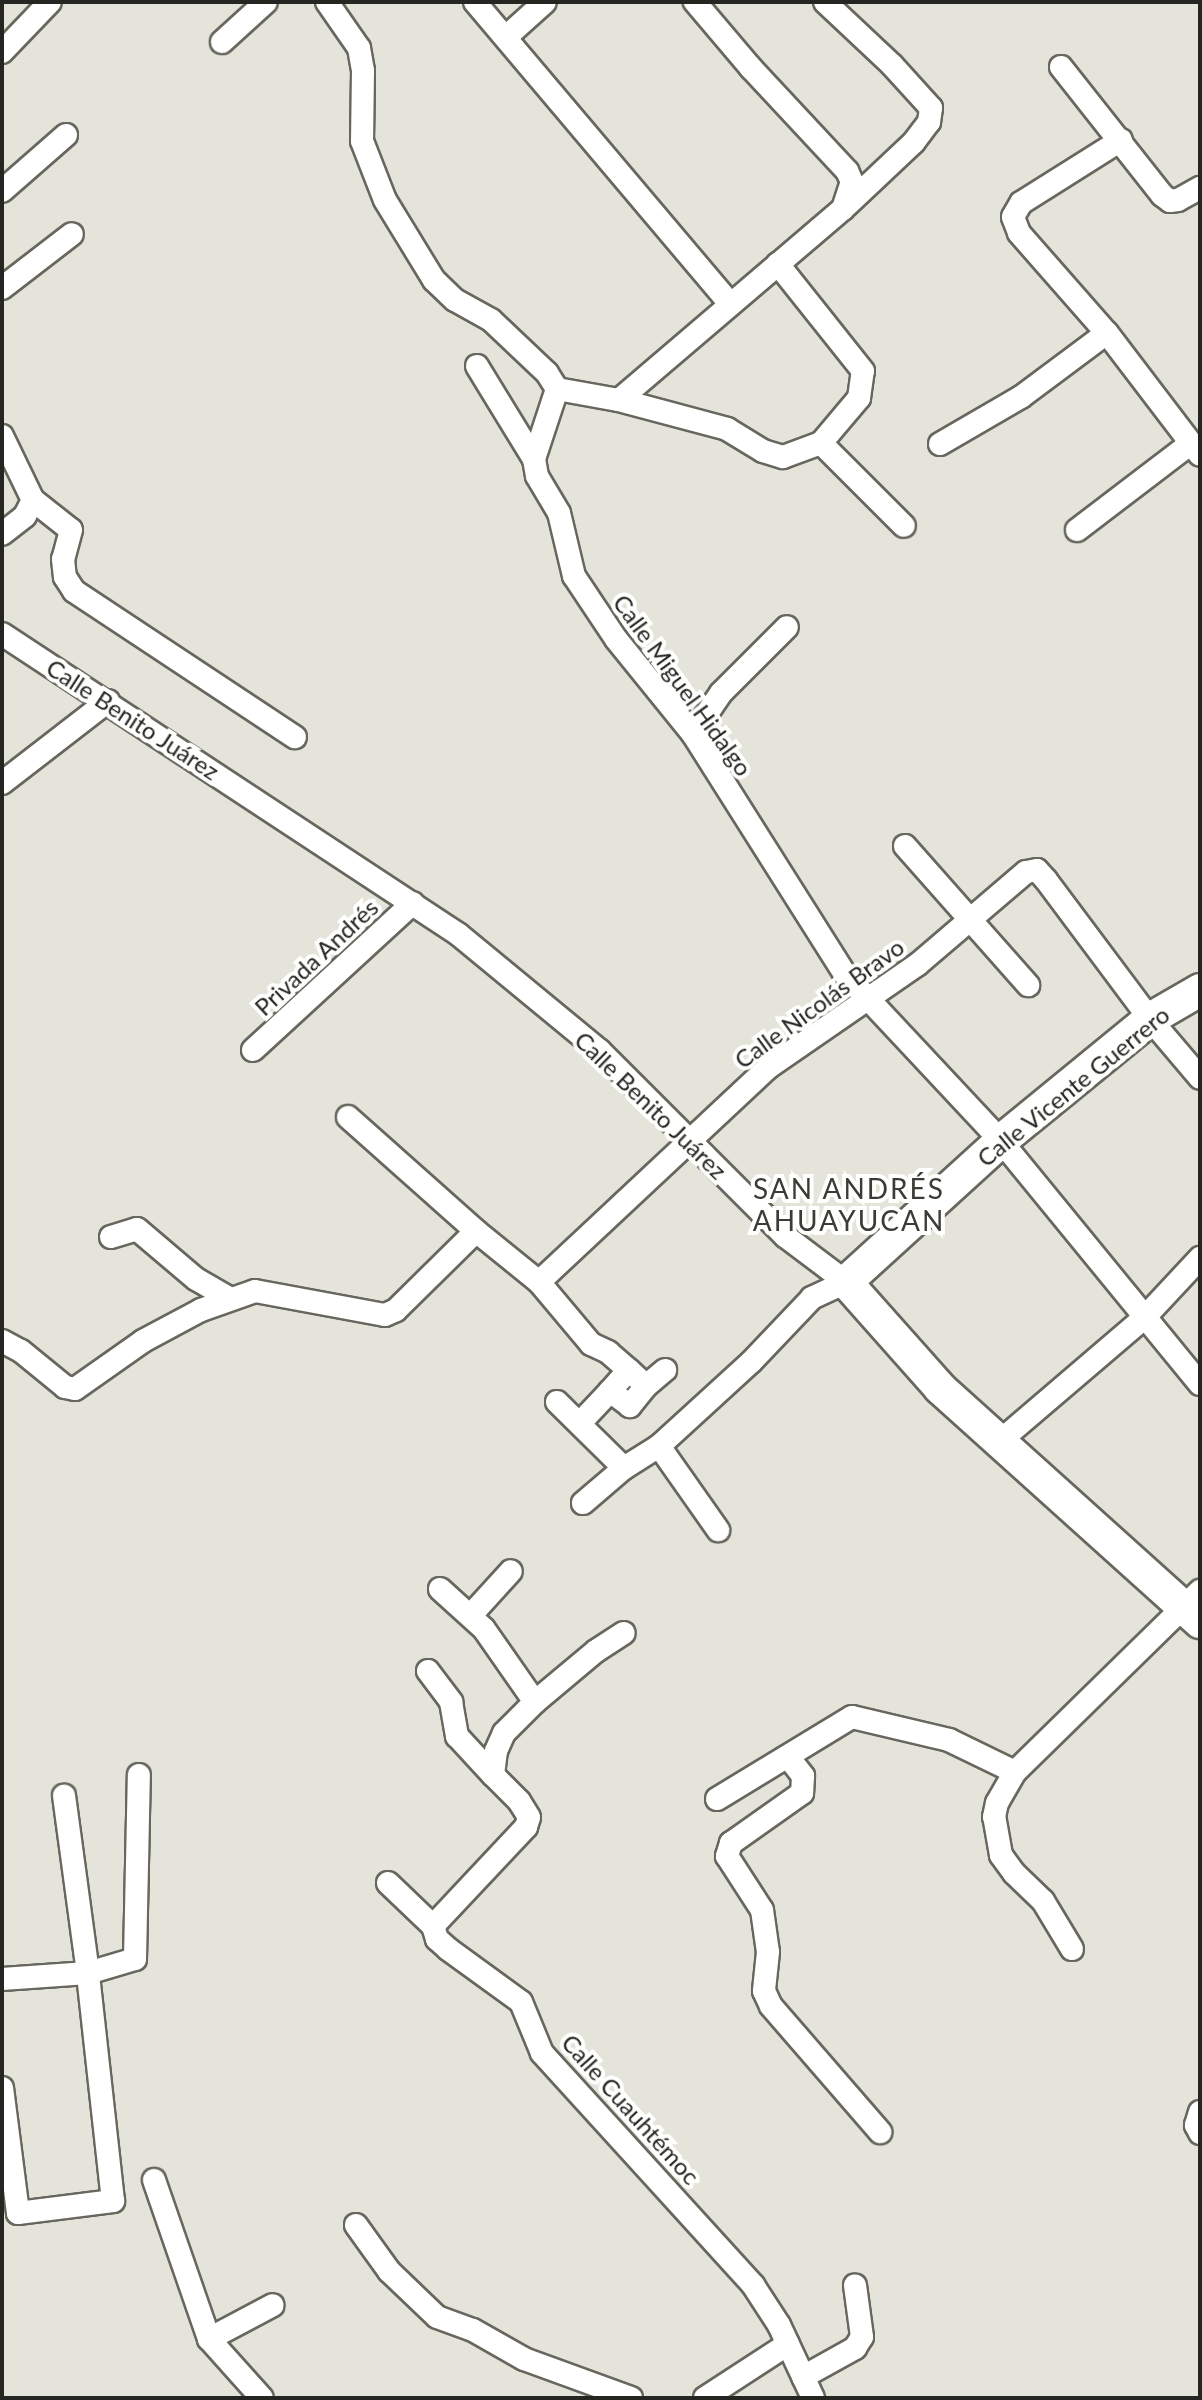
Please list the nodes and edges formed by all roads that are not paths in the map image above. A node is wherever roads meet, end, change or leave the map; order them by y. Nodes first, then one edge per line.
1 (50, 2) edge
2 (266, 2) edge
3 (327, 2) edge
4 (475, 2) edge
5 (545, 2) edge
6 (695, 2) edge
7 (825, 2) edge
8 (506, 37) junction
9 (222, 42) dead end
10 (2, 52) edge
11 (1061, 67) dead end
12 (66, 135) dead end
13 (1121, 140) junction
14 (1200, 188) edge
15 (2, 191) edge
16 (843, 209) junction
17 (72, 234) dead end
18 (778, 264) junction
19 (2, 288) edge
20 (730, 304) junction
21 (1107, 333) junction
22 (477, 366) dead end
23 (557, 389) junction
24 (619, 400) junction
25 (2, 436) edge
26 (821, 443) junction
27 (940, 444) dead end
28 (1195, 450) edge
29 (534, 459) junction
30 (33, 500) junction
31 (904, 526) dead end
32 (1077, 530) dead end
33 (2, 534) edge
34 (787, 627) dead end
35 (2, 634) edge
36 (108, 701) junction
37 (693, 734) junction
38 (295, 737) dead end
39 (2, 783) edge
40 (905, 846) dead end
41 (413, 903) junction
42 (971, 918) junction
43 (1028, 985) dead end
44 (1200, 990) edge
45 (865, 997) junction
46 (1150, 1019) junction
47 (253, 1050) dead end
48 (1200, 1078) edge
49 (348, 1117) dead end
50 (687, 1141) junction
51 (1001, 1141) junction
52 (476, 1231) junction
53 (111, 1237) dead end
54 (1200, 1258) edge
55 (539, 1282) junction
56 (846, 1282) junction
57 (227, 1297) junction
58 (1145, 1317) junction
59 (2, 1341) edge
60 (629, 1370) junction
61 (665, 1370) dead end
62 (1200, 1384) edge
63 (646, 1386) junction
64 (610, 1391) junction
65 (557, 1402) dead end
66 (580, 1423) junction
67 (1000, 1441) junction
68 (659, 1446) junction
69 (624, 1468) junction
70 (583, 1503) dead end
71 (718, 1530) dead end
72 (511, 1571) dead end
73 (440, 1589) dead end
74 (1194, 1607) edge
75 (471, 1615) junction
76 (624, 1633) dead end
77 (428, 1671) dead end
78 (535, 1702) junction
79 (789, 1758) junction
80 (1015, 1772) junction
81 (139, 1775) dead end
82 (493, 1775) junction
83 (64, 1796) dead end
84 (717, 1799) dead end
85 (388, 1883) dead end
86 (433, 1926) junction
87 (1072, 1949) dead end
88 (88, 1973) junction
89 (2, 1979) edge
90 (2, 2088) edge
91 (1200, 2112) edge
92 (880, 2132) dead end
93 (1200, 2133) edge
94 (154, 2180) dead end
95 (356, 2225) dead end
96 (855, 2285) dead end
97 (273, 2305) dead end
98 (209, 2339) junction
99 (788, 2344) junction
100 (803, 2377) junction
101 (262, 2398) edge
102 (631, 2398) edge
103 (705, 2398) edge
104 (813, 2398) edge

1 - 10 street
2 - 9 street
3 - 23 street
4 - 8 street
5 - 8 street
6 - 16 street
7 - 16 street
8 - 20 street
11 - 13 street
12 - 15 street
13 - 14 street
13 - 21 street
16 - 18 street
17 - 19 street
18 - 20 street
18 - 26 street
20 - 24 street
21 - 27 street
21 - 28 street
22 - 29 street, Calle Miguel Hidalgo
23 - 24 street
23 - 29 street
24 - 26 street
25 - 30 street
26 - 31 street
28 - 32 street
29 - 37 street, Calle Miguel Hidalgo
30 - 33 street
30 - 38 street
34 - 37 street
35 - 36 street, Calle Benito Juárez
36 - 39 street
36 - 41 street, Calle Benito Juárez
37 - 45 street, Calle Miguel Hidalgo
40 - 42 street
41 - 47 street, Privada Andrés
41 - 50 street, Calle Benito Juárez
42 - 43 street
42 - 45 street, Calle Nicolás Bravo
42 - 46 street, Calle Nicolás Bravo
44 - 46 street, Calle Vicente Guerrero
45 - 50 street, Calle Nicolás Bravo
45 - 51 street, Calle Miguel Hidalgo
46 - 48 street
46 - 51 street, Calle Vicente Guerrero
49 - 52 street
50 - 55 street, Calle Nicolás Bravo
50 - 56 street, Calle Benito Juárez
51 - 56 street, Calle Vicente Guerrero
51 - 58 street, Calle Miguel Hidalgo
52 - 55 street
52 - 57 street
53 - 57 street
54 - 58 street
55 - 60 street
56 - 67 street, Calle Benito Juárez
56 - 68 street, Calle Vicente Guerrero
57 - 59 street
58 - 62 street, Calle Miguel Hidalgo
58 - 67 street
60 - 63 street
60 - 64 street
61 - 63 street
63 - 64 street
64 - 66 street
65 - 66 street
66 - 69 street
67 - 74 street, Calle Benito Juárez
68 - 69 street, Calle Vicente Guerrero
68 - 71 street
69 - 70 street, Calle Vicente Guerrero
72 - 75 street
73 - 75 street
74 - 80 street
75 - 78 street
76 - 78 street
77 - 82 street
78 - 82 street
79 - 80 street
79 - 84 street
79 - 92 street
80 - 87 street
81 - 88 street
82 - 86 street
83 - 88 street
85 - 86 street, Calle Cuauhtémoc
86 - 99 street, Calle Cuauhtémoc
88 - 89 street
88 - 90 street
91 - 93 street
94 - 98 street
95 - 102 street
96 - 100 street
97 - 98 street
98 - 101 street
99 - 100 street, Calle Cuauhtémoc
99 - 103 street
100 - 104 street, Calle Cuauhtémoc

